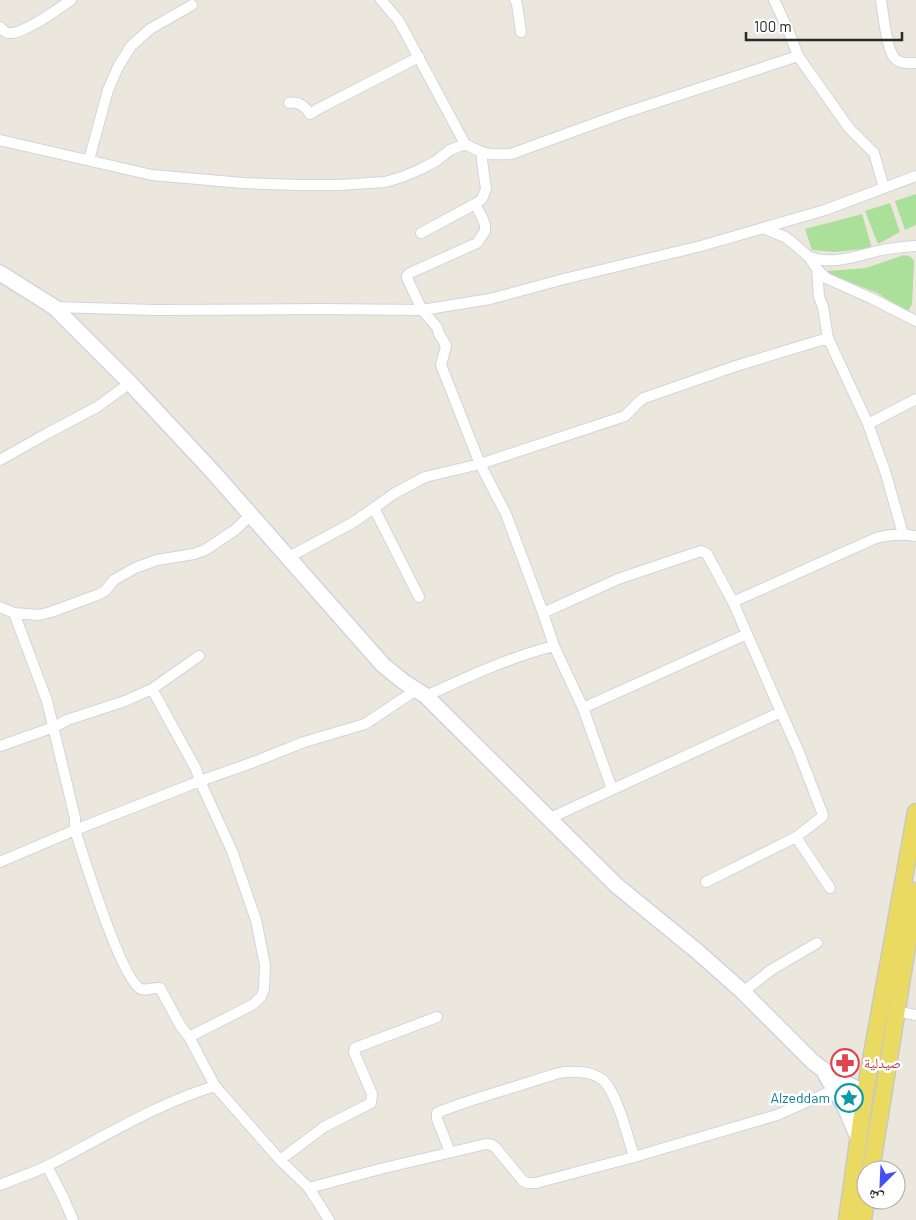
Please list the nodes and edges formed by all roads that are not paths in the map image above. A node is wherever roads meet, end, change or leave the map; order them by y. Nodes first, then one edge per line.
1 (71, 0) edge
2 (203, 0) edge
3 (381, 0) edge
4 (516, 0) edge
5 (774, 0) edge
6 (880, 0) edge
7 (191, 3) edge
8 (0, 27) edge
9 (521, 32) dead end
10 (798, 56) junction
11 (419, 57) junction
12 (916, 63) edge
13 (289, 103) dead end
14 (0, 140) edge
15 (466, 144) junction
16 (481, 153) junction
17 (88, 160) junction
18 (916, 176) edge
19 (884, 188) junction
20 (475, 204) junction
21 (763, 228) junction
22 (420, 233) dead end
23 (916, 246) edge
24 (809, 257) junction
25 (818, 269) junction
26 (0, 273) edge
27 (54, 307) junction
28 (422, 310) junction
29 (916, 321) edge
30 (828, 338) junction
31 (130, 383) junction
32 (916, 399) edge
33 (868, 424) junction
34 (0, 460) edge
35 (480, 464) junction
36 (374, 508) junction
37 (251, 515) junction
38 (903, 534) junction
39 (916, 536) edge
40 (289, 557) junction
41 (419, 597) dead end
42 (733, 602) junction
43 (0, 607) edge
44 (14, 613) junction
45 (543, 613) junction
46 (747, 634) junction
47 (554, 646) junction
48 (199, 656) dead end
49 (152, 689) junction
50 (421, 693) junction
51 (583, 708) junction
52 (781, 712) junction
53 (54, 727) junction
54 (0, 746) edge
55 (200, 781) junction
56 (612, 789) junction
57 (916, 812) edge
58 (548, 819) junction
59 (75, 830) junction
60 (796, 837) junction
61 (0, 862) edge
62 (706, 882) dead end
63 (830, 888) dead end
64 (916, 891) edge
65 (817, 943) dead end
66 (743, 992) junction
67 (896, 1011) junction
68 (916, 1015) edge
69 (436, 1017) dead end
70 (189, 1037) junction
71 (822, 1070) junction
72 (215, 1086) junction
73 (836, 1089) junction
74 (865, 1093) junction
75 (883, 1098) junction
76 (858, 1137) junction
77 (450, 1152) junction
78 (634, 1157) junction
79 (280, 1160) junction
80 (873, 1160) edge
81 (47, 1166) junction
82 (0, 1186) edge
83 (310, 1188) junction
84 (73, 1220) edge
85 (330, 1220) edge
86 (847, 1220) edge

1 - 8 street
2 - 7 street
3 - 11 street
4 - 9 street
5 - 10 street
6 - 12 street
7 - 17 street
10 - 16 street
10 - 19 street
11 - 13 street
11 - 15 street
14 - 17 street
15 - 16 street
15 - 17 street
16 - 20 street
18 - 19 street
19 - 21 street
20 - 22 street
20 - 28 street
21 - 24 street
21 - 28 street
23 - 24 street
24 - 25 street
25 - 29 street
25 - 30 street
26 - 27 street
27 - 28 street
27 - 31 street
28 - 35 street
30 - 33 street
30 - 35 street
31 - 34 street
31 - 37 street
32 - 33 street
33 - 38 street
35 - 36 street
35 - 45 street
36 - 40 street
36 - 41 street
37 - 40 street
37 - 44 street
38 - 39 street
38 - 42 street
40 - 50 street
42 - 45 street
42 - 46 street
43 - 44 street
44 - 53 street
45 - 47 street
46 - 51 street
46 - 52 street
47 - 50 street
47 - 51 street
48 - 49 street
49 - 53 street
49 - 55 street
50 - 55 street
50 - 58 street
51 - 56 street
52 - 56 street
52 - 60 street
53 - 54 street
53 - 59 street
55 - 59 street
55 - 70 street
56 - 58 street
57 - 74 main road
58 - 66 street
59 - 61 street
59 - 70 street
60 - 62 street
60 - 63 street
64 - 67 main road
65 - 66 street
66 - 71 street
67 - 68 street
67 - 75 main road
69 - 79 street
70 - 72 street
71 - 73 street
71 - 74 street
72 - 79 street
72 - 81 street
73 - 76 street
73 - 78 street
74 - 75 main road
74 - 76 main road
75 - 80 main road
76 - 86 main road
77 - 78 street
77 - 78 street
77 - 83 street
79 - 83 street
81 - 82 street
81 - 84 street
83 - 85 street

